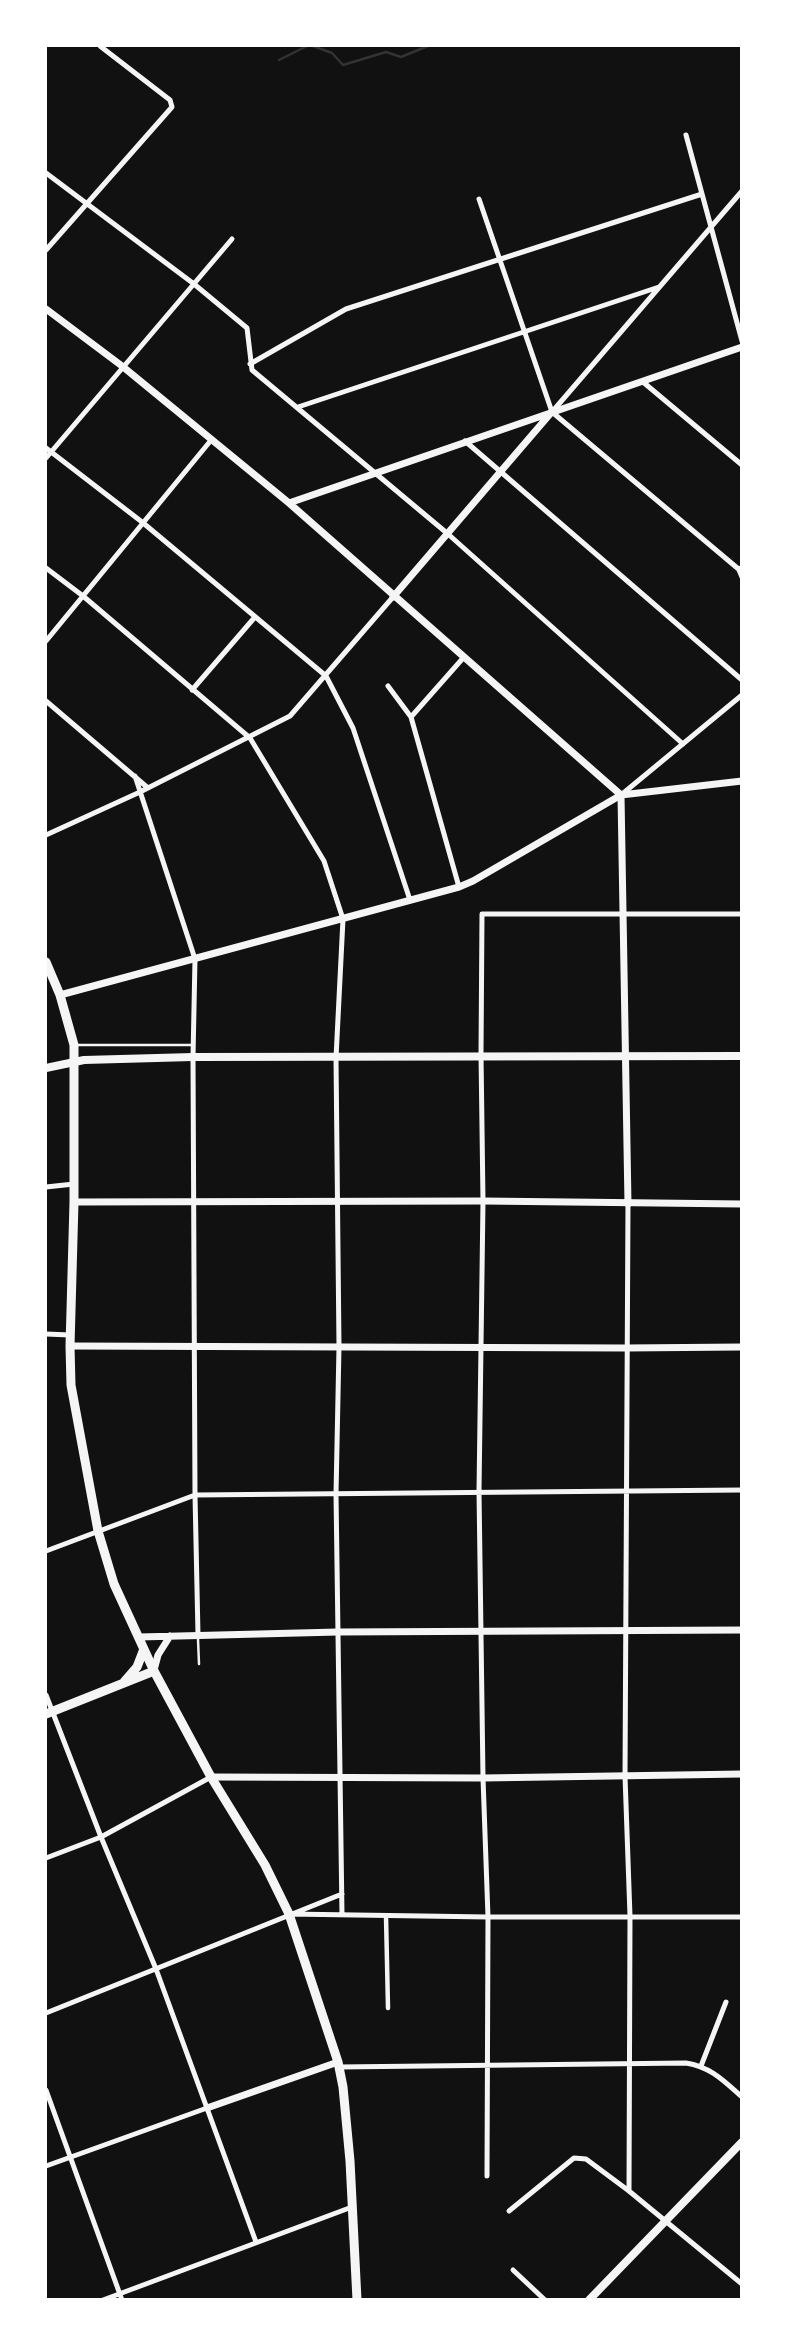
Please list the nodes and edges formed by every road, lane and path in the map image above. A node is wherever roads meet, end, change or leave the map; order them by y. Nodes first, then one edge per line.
1 (100, 46) edge
2 (686, 135) dead end
3 (46, 173) edge
4 (741, 191) edge
5 (702, 194) junction
6 (478, 199) dead end
7 (86, 204) junction
8 (711, 227) junction
9 (232, 239) dead end
10 (46, 250) edge
11 (499, 261) junction
12 (194, 284) junction
13 (659, 287) junction
14 (46, 309) edge
15 (524, 333) junction
16 (741, 341) edge
17 (741, 347) edge
18 (250, 364) junction
19 (122, 366) junction
20 (643, 382) junction
21 (298, 407) junction
22 (552, 412) junction
23 (212, 439) junction
24 (465, 441) junction
25 (48, 450) edge
26 (46, 458) edge
27 (741, 465) edge
28 (499, 472) junction
29 (375, 475) junction
30 (289, 503) junction
31 (142, 522) junction
32 (448, 534) junction
33 (46, 568) edge
34 (741, 570) edge
35 (741, 577) edge
36 (83, 596) junction
37 (393, 597) junction
38 (255, 617) junction
39 (46, 641) edge
40 (464, 657) junction
41 (326, 676) junction
42 (741, 680) edge
43 (388, 686) dead end
44 (192, 690) junction
45 (741, 695) edge
46 (46, 701) edge
47 (411, 717) junction
48 (250, 738) junction
49 (684, 744) junction
50 (135, 776) junction
51 (741, 781) edge
52 (148, 788) junction
53 (141, 792) junction
54 (621, 795) junction
55 (46, 835) edge
56 (459, 887) junction
57 (410, 900) junction
58 (622, 913) junction
59 (741, 914) edge
60 (343, 919) junction
61 (195, 959) junction
62 (46, 962) edge
63 (60, 995) junction
64 (74, 1045) junction
65 (193, 1045) junction
66 (193, 1056) junction
67 (741, 1056) edge
68 (624, 1057) junction
69 (336, 1058) junction
70 (481, 1058) junction
71 (74, 1062) junction
72 (46, 1068) edge
73 (74, 1184) junction
74 (46, 1186) edge
75 (195, 1200) junction
76 (483, 1201) junction
77 (74, 1202) junction
78 (339, 1202) junction
79 (741, 1203) edge
80 (628, 1204) junction
81 (46, 1334) edge
82 (70, 1335) junction
83 (70, 1346) junction
84 (195, 1346) junction
85 (339, 1347) junction
86 (480, 1347) junction
87 (741, 1347) edge
88 (626, 1348) junction
89 (625, 1489) junction
90 (741, 1490) edge
91 (480, 1491) junction
92 (336, 1494) junction
93 (195, 1495) junction
94 (98, 1531) junction
95 (46, 1551) edge
96 (741, 1630) edge
97 (626, 1631) junction
98 (338, 1632) junction
99 (482, 1632) junction
100 (198, 1635) junction
101 (170, 1636) junction
102 (139, 1637) junction
103 (144, 1649) junction
104 (199, 1664) dead end
105 (154, 1671) junction
106 (121, 1685) junction
107 (46, 1695) edge
108 (49, 1713) edge
109 (741, 1774) edge
110 (625, 1776) junction
111 (211, 1777) junction
112 (339, 1777) junction
113 (483, 1778) junction
114 (101, 1837) junction
115 (46, 1858) edge
116 (342, 1894) junction
117 (289, 1914) junction
118 (342, 1915) junction
119 (386, 1916) junction
120 (630, 1916) junction
121 (488, 1917) junction
122 (741, 1917) edge
123 (156, 1969) junction
124 (726, 2002) dead end
125 (388, 2008) dead end
126 (46, 2013) edge
127 (631, 2063) junction
128 (339, 2065) junction
129 (487, 2066) junction
130 (701, 2066) junction
131 (46, 2090) edge
132 (741, 2098) edge
133 (207, 2108) junction
134 (741, 2142) edge
135 (70, 2156) junction
136 (46, 2166) edge
137 (487, 2176) dead end
138 (629, 2191) junction
139 (352, 2207) junction
140 (509, 2211) dead end
141 (665, 2222) junction
142 (256, 2242) junction
143 (513, 2270) dead end
144 (741, 2284) edge
145 (121, 2296) edge
146 (103, 2300) edge
147 (357, 2300) edge
148 (545, 2300) edge
149 (589, 2300) edge

1 - 7 street
2 - 5 street
3 - 7 street
4 - 8 street
5 - 8 street
5 - 11 street
6 - 11 street
7 - 10 street
7 - 12 street
8 - 13 street
8 - 16 street
9 - 12 street
11 - 15 street
11 - 18 street
12 - 18 street
12 - 19 street
13 - 15 street
13 - 22 street
14 - 19 street
15 - 21 street
15 - 22 street
17 - 20 street
18 - 21 street
19 - 23 street
19 - 25 street
20 - 22 street
20 - 27 street
21 - 29 street
22 - 24 street
22 - 28 street
22 - 34 street
23 - 30 street
23 - 31 street
24 - 28 street
24 - 29 street
25 - 26 street
25 - 31 street
28 - 32 street
28 - 42 street
29 - 30 street
29 - 32 street
30 - 37 street
31 - 36 street
31 - 38 street
32 - 37 street
32 - 49 street
33 - 36 street
34 - 35 street
36 - 39 street
36 - 44 street
37 - 40 street
37 - 41 street
38 - 41 street
38 - 44 street
40 - 47 street
40 - 54 street
41 - 48 street
41 - 57 street
43 - 47 street
44 - 48 street
45 - 49 street
46 - 50 street
47 - 56 street
48 - 52 street
48 - 60 street
49 - 54 street
50 - 52 street
50 - 53 street
51 - 54 street
52 - 53 street
53 - 55 street
53 - 61 street
54 - 56 street
54 - 58 street
56 - 57 street
57 - 60 street
58 - 59 street
58 - 68 street
58 - 70 street
60 - 61 street
60 - 69 street
61 - 63 street
61 - 65 street
62 - 63 main road
63 - 64 main road
64 - 65 lane
64 - 71 main road
65 - 66 street
66 - 69 main road
66 - 71 main road
66 - 75 street
67 - 68 main road
68 - 70 main road
68 - 80 street
69 - 70 main road
69 - 78 street
70 - 76 street
71 - 72 main road
71 - 73 main road
73 - 74 street
73 - 77 main road
75 - 77 street
75 - 78 street
75 - 84 street
76 - 78 street
76 - 80 street
76 - 86 street
77 - 82 main road
78 - 85 street
79 - 80 street
80 - 88 street
81 - 82 street
82 - 83 main road
83 - 84 street
83 - 94 main road
84 - 85 street
84 - 93 street
85 - 86 street
85 - 92 street
86 - 88 street
86 - 91 street
87 - 88 street
88 - 89 street
89 - 90 street
89 - 91 street
89 - 97 street
91 - 92 street
91 - 99 street
92 - 93 street
92 - 98 street
93 - 94 street
93 - 100 street
94 - 95 street
94 - 102 main road
96 - 97 street
97 - 99 street
97 - 110 street
98 - 99 street
98 - 100 street
98 - 112 street
99 - 113 street
100 - 101 street
100 - 104 lane
101 - 102 street
101 - 105 street
102 - 103 main road
103 - 105 main road
103 - 106 main road
105 - 106 main road
105 - 111 main road
106 - 108 main road
107 - 108 street
108 - 114 street
109 - 110 street
110 - 113 street
110 - 120 street
111 - 112 street
111 - 114 street
111 - 117 main road
112 - 113 street
112 - 116 street
113 - 121 street
114 - 115 street
114 - 123 street
116 - 117 street
116 - 118 street
117 - 118 street
117 - 123 street
117 - 128 main road
118 - 119 street
119 - 121 street
119 - 125 street
120 - 121 street
120 - 122 street
120 - 127 street
121 - 129 street
123 - 126 street
123 - 133 street
124 - 130 street
127 - 129 street
127 - 130 street
127 - 138 street
128 - 129 street
128 - 133 street
128 - 139 main road
129 - 137 street
130 - 132 street
131 - 135 street
133 - 135 street
133 - 142 street
134 - 141 main road
135 - 136 street
135 - 145 street
138 - 140 street
138 - 141 street
139 - 142 street
139 - 147 main road
141 - 144 street
141 - 149 main road
142 - 145 street
143 - 148 street
145 - 146 street

